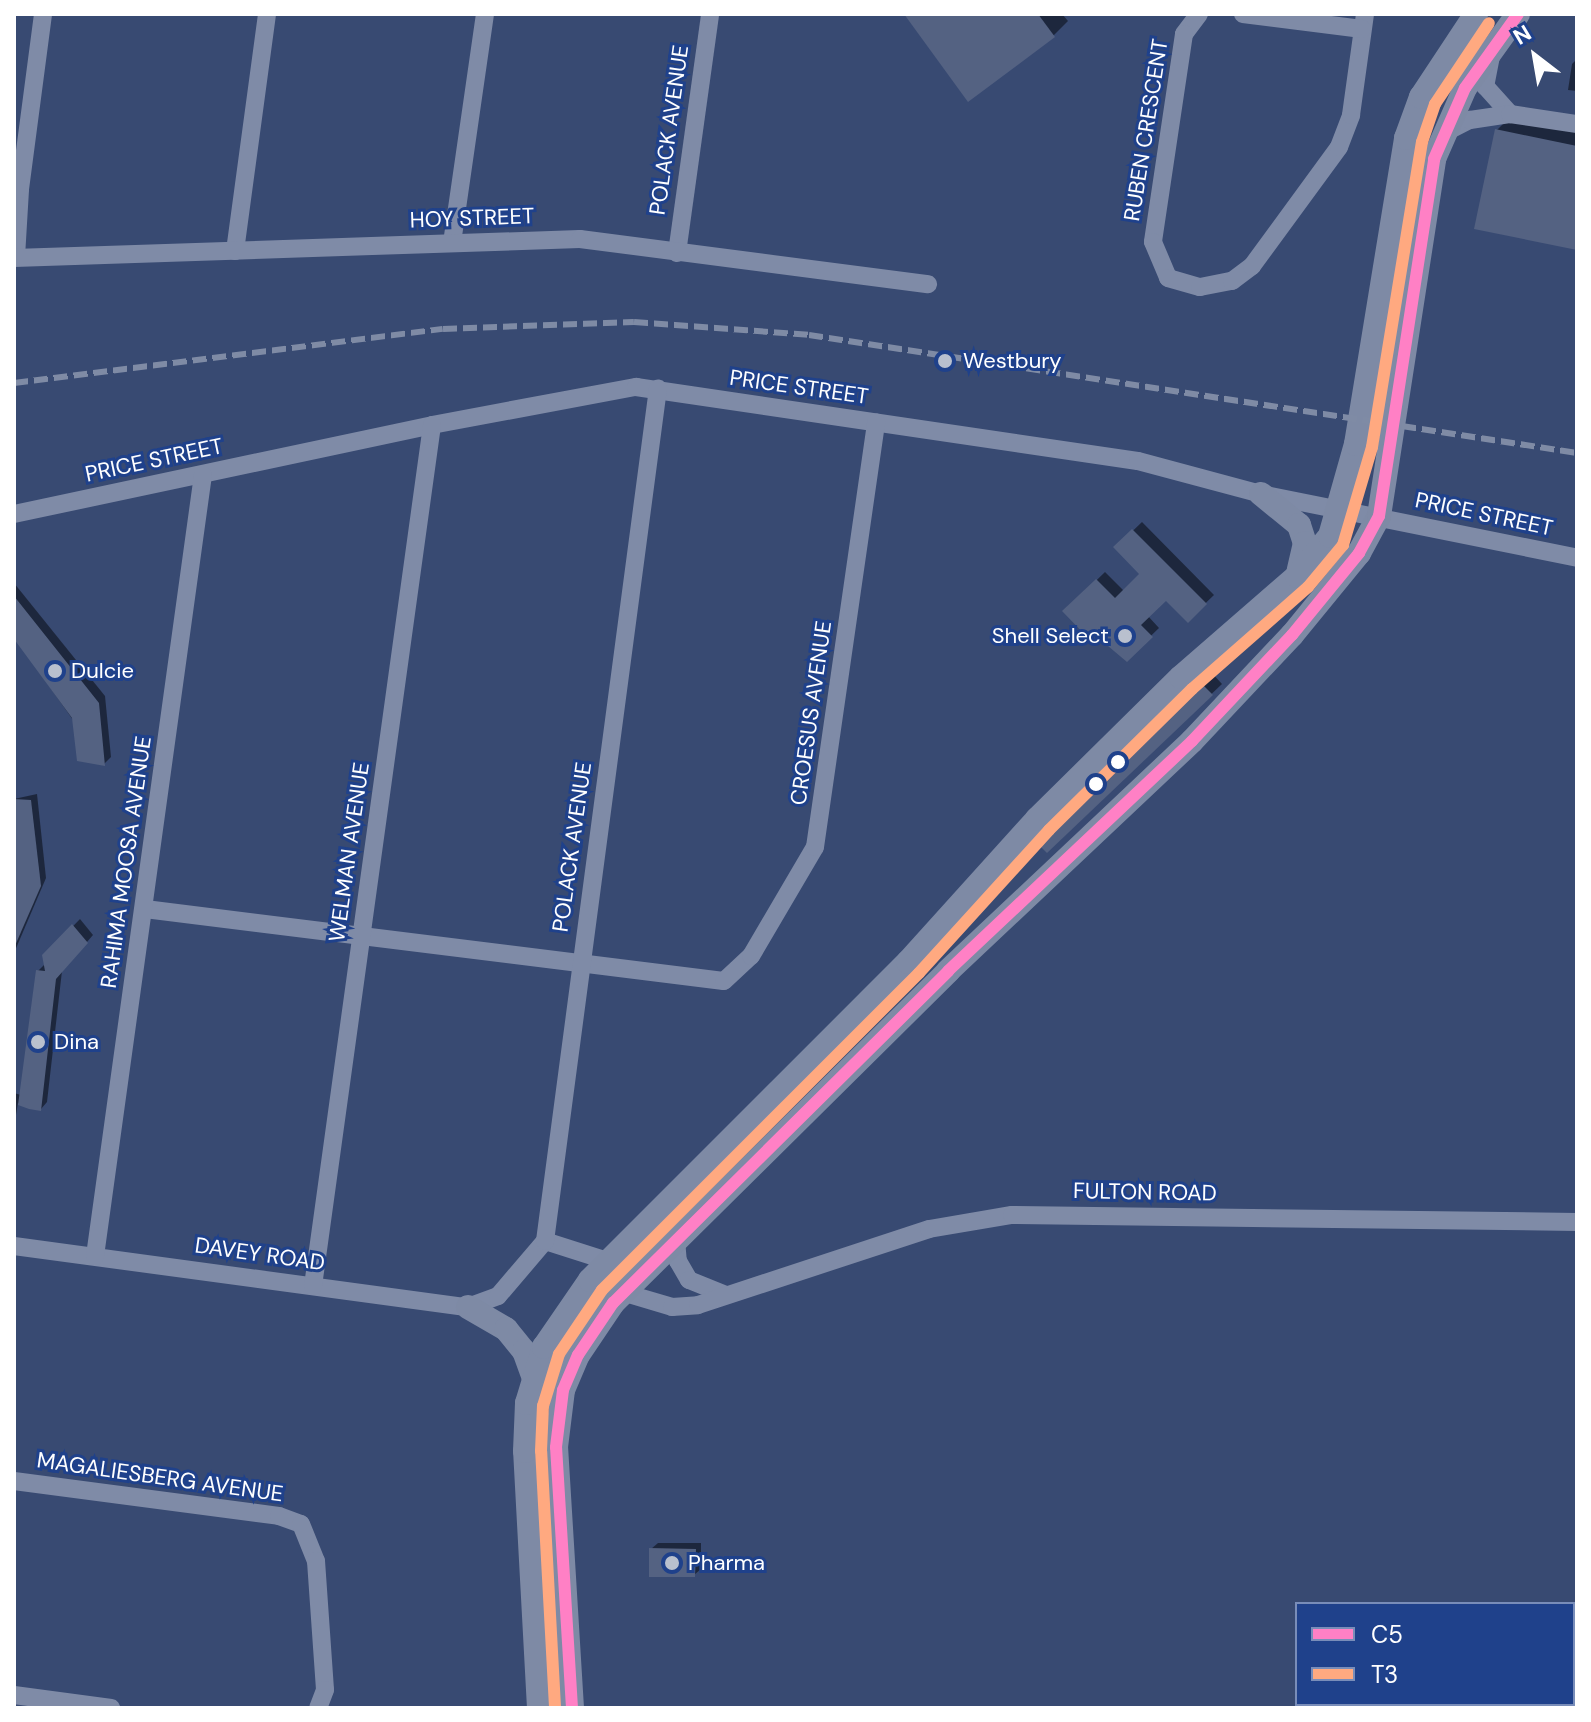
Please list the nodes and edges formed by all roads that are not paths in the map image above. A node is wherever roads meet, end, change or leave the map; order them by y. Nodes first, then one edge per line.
1 (43, 14) edge
2 (267, 14) edge
3 (485, 14) edge
4 (710, 14) edge
5 (1199, 14) edge
6 (1243, 14) edge
7 (1476, 14) edge
8 (1518, 14) edge
9 (1363, 21) edge
10 (1495, 45) junction
11 (1510, 114) junction
12 (1577, 124) edge
13 (1442, 135) junction
14 (452, 243) junction
15 (235, 251) junction
16 (677, 253) junction
17 (15, 258) edge
18 (928, 284) dead end
19 (658, 388) junction
20 (876, 422) junction
21 (432, 425) junction
22 (203, 475) junction
23 (1261, 494) junction
24 (1341, 510) junction
25 (14, 514) edge
26 (1379, 516) junction
27 (1577, 558) edge
28 (1297, 576) junction
29 (145, 909) junction
30 (362, 939) junction
31 (580, 967) junction
32 (1577, 1222) edge
33 (676, 1240) junction
34 (545, 1241) junction
35 (14, 1246) edge
36 (95, 1256) junction
37 (611, 1262) junction
38 (313, 1286) junction
39 (625, 1293) junction
40 (724, 1294) junction
41 (468, 1307) junction
42 (533, 1376) junction
43 (14, 1481) edge
44 (14, 1695) edge
45 (111, 1708) edge
46 (318, 1708) edge
47 (539, 1708) edge
48 (572, 1708) edge

1 - 17 street
2 - 15 street
3 - 14 street
4 - 16 street, POLACK AVENUE
5 - 9 street, RUBEN CRESCENT
6 - 9 street, RUBEN CRESCENT
7 - 24 main road
8 - 10 main road
10 - 11 street
10 - 13 main road
11 - 12 street
11 - 13 street
13 - 26 main road
14 - 15 street, HOY STREET
14 - 16 street, HOY STREET
15 - 17 street, HOY STREET
16 - 18 street, HOY STREET
19 - 20 street, PRICE STREET
19 - 21 street, PRICE STREET
19 - 31 street, POLACK AVENUE
20 - 23 street, PRICE STREET
20 - 31 street, CROESUS AVENUE
21 - 22 street, PRICE STREET
21 - 30 street, WELMAN AVENUE
22 - 25 street, PRICE STREET
22 - 29 street, RAHIMA MOOSA AVENUE
23 - 24 street, PRICE STREET
23 - 28 main road
24 - 26 street, PRICE STREET
24 - 28 main road
26 - 27 street, PRICE STREET
26 - 33 main road
28 - 37 main road
29 - 30 street
29 - 36 street, RAHIMA MOOSA AVENUE
30 - 31 street
30 - 38 street, WELMAN AVENUE
31 - 34 street, POLACK AVENUE
32 - 40 street, FULTON ROAD
33 - 39 main road
33 - 40 street
34 - 37 street
34 - 41 street, DAVEY ROAD
35 - 36 street, DAVEY ROAD
36 - 38 street, DAVEY ROAD
37 - 42 main road
38 - 41 street, DAVEY ROAD
39 - 40 street, FULTON ROAD
39 - 48 main road
41 - 42 main road
42 - 47 main road
43 - 46 street, MAGALIESBERG AVENUE
44 - 45 street

